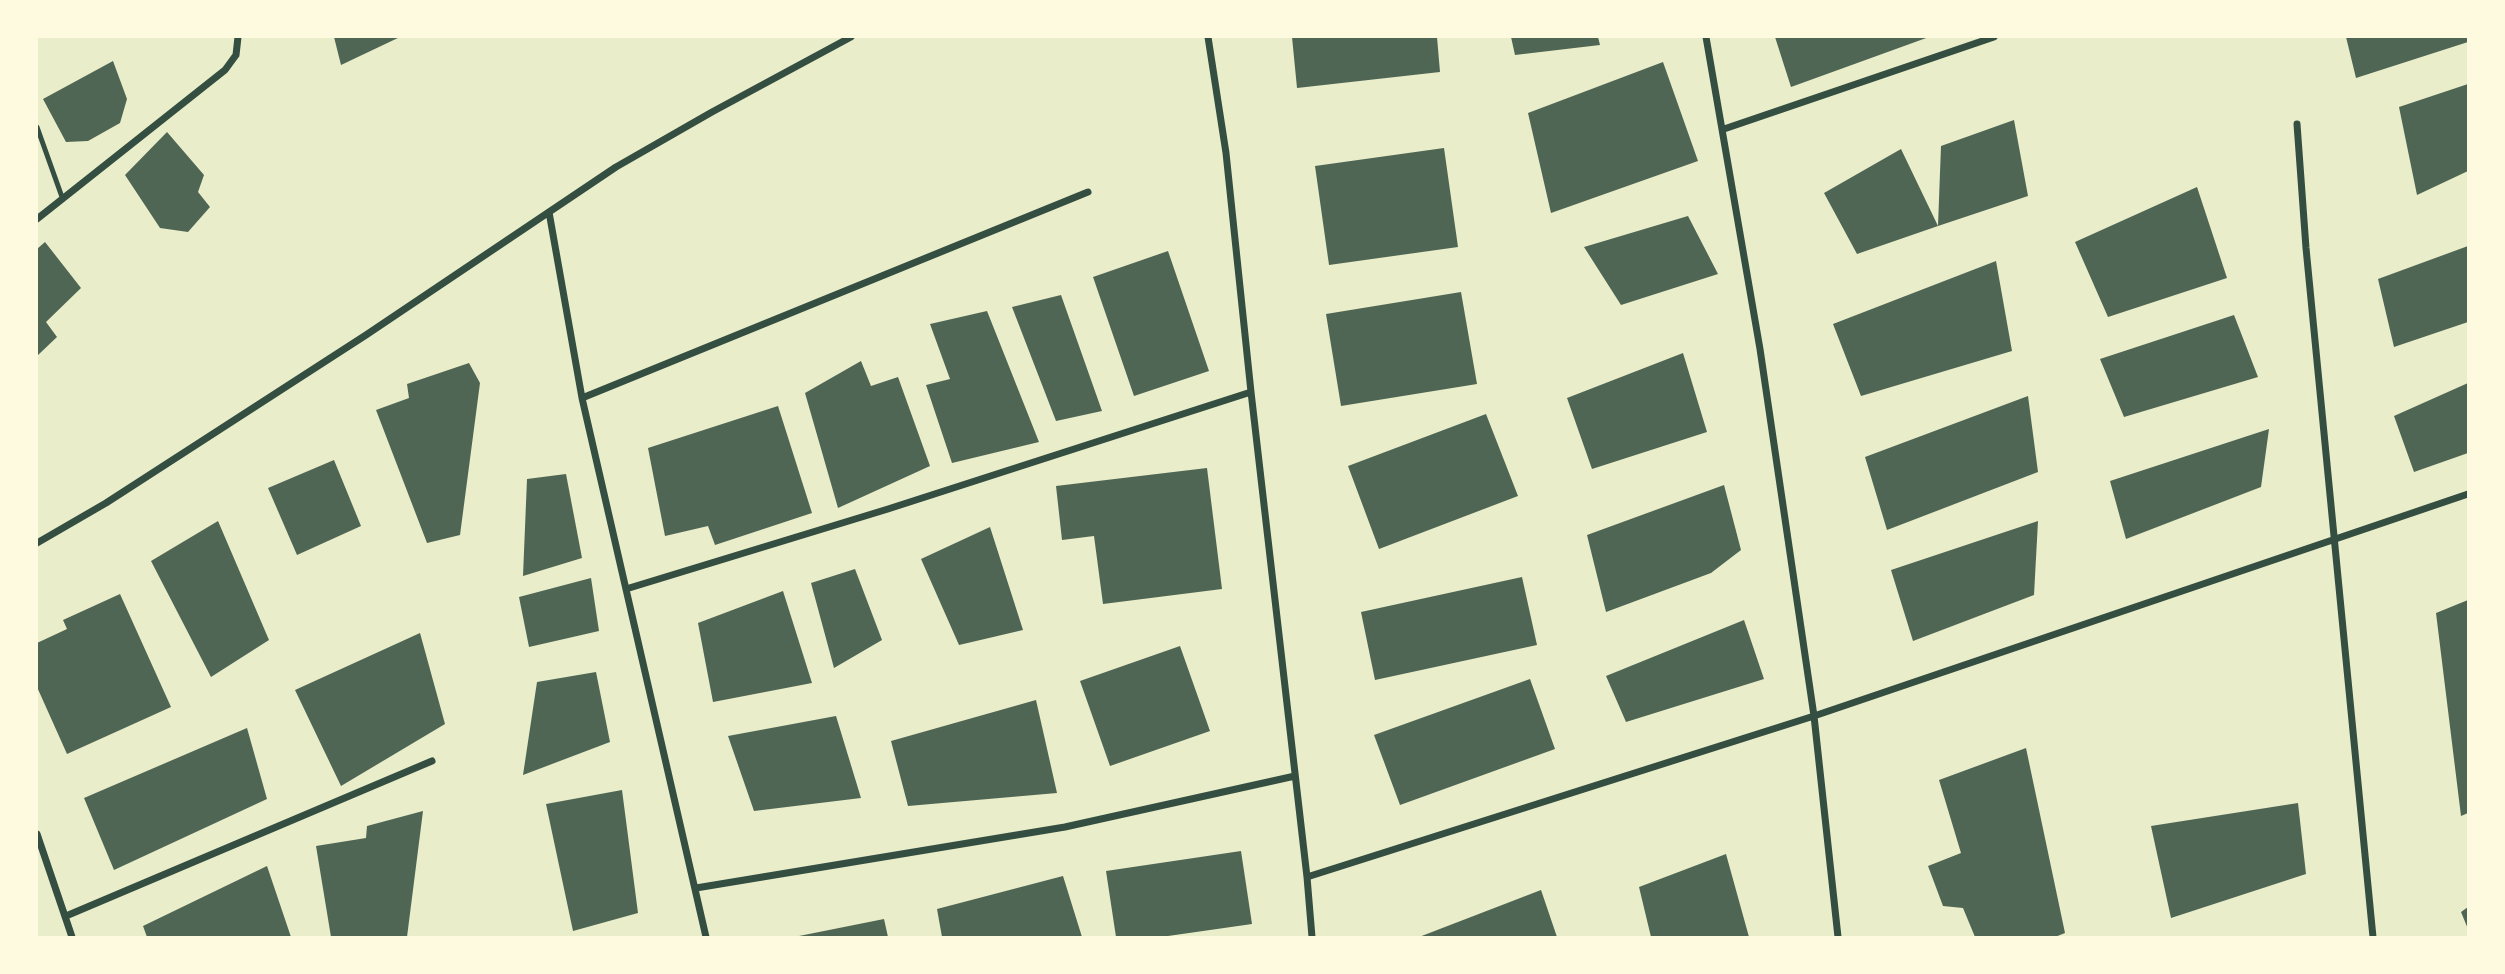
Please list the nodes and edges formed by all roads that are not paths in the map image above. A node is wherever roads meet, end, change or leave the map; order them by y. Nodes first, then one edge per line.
1 (238, 37) edge
2 (851, 37) edge
3 (1208, 37) edge
4 (1706, 37) edge
5 (1994, 37) edge
6 (2297, 124) dead end
7 (37, 127) edge
8 (1724, 129) junction
9 (1088, 192) dead end
10 (62, 197) junction
11 (549, 212) junction
12 (37, 219) edge
13 (1251, 392) junction
14 (582, 398) junction
15 (2468, 494) edge
16 (2334, 538) junction
17 (37, 544) edge
18 (626, 589) junction
19 (1814, 716) junction
20 (432, 761) dead end
21 (1295, 776) junction
22 (37, 834) edge
23 (1307, 877) junction
24 (696, 888) junction
25 (66, 916) junction
26 (72, 937) edge
27 (706, 937) edge
28 (1312, 937) edge
29 (1838, 937) edge
30 (2373, 937) edge

1 - 10 street
2 - 11 street
3 - 13 street
4 - 8 street
5 - 8 street
6 - 16 street
7 - 10 lane
8 - 19 street
9 - 14 street
10 - 12 street
11 - 14 street
11 - 17 street
13 - 18 street
13 - 21 street
14 - 18 street
15 - 16 street
16 - 19 street
16 - 30 street
18 - 24 street
19 - 23 street
19 - 29 street
20 - 25 street
21 - 23 street
21 - 24 street
22 - 25 street
23 - 28 street
24 - 27 street
25 - 26 street

